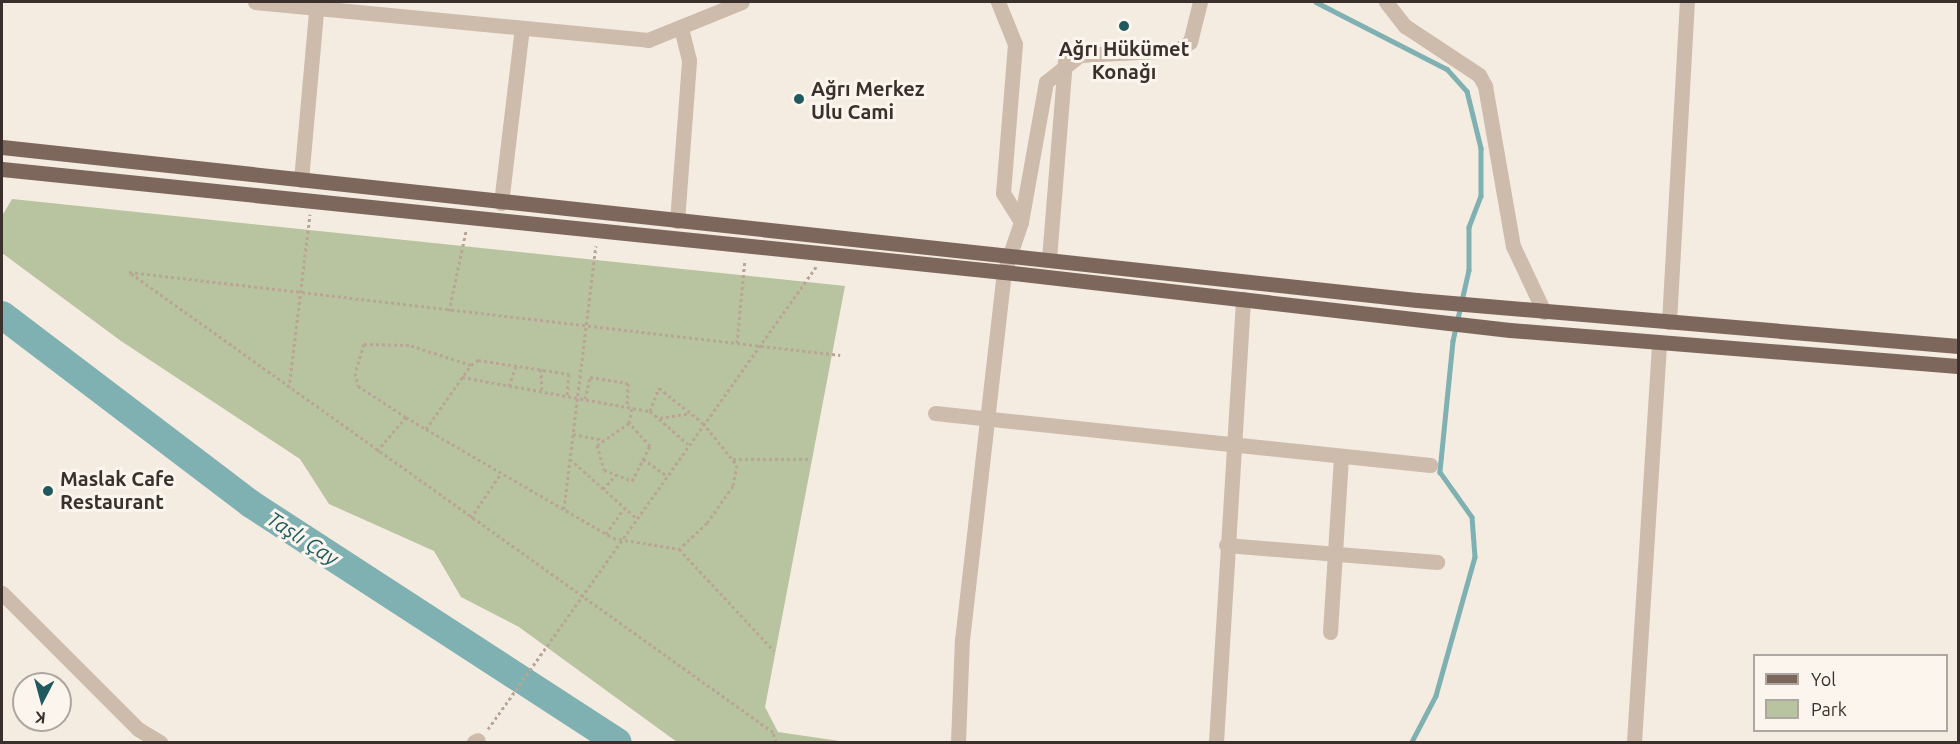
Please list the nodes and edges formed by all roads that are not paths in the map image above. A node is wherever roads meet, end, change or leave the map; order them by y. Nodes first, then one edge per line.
1 (255, 2) edge
2 (742, 2) edge
3 (998, 2) edge
4 (1200, 2) edge
5 (1386, 2) edge
6 (1687, 2) edge
7 (316, 4) edge
8 (391, 8) edge
9 (681, 27) junction
10 (522, 28) junction
11 (1065, 62) junction
12 (2, 147) edge
13 (2, 169) edge
14 (301, 180) junction
15 (501, 203) junction
16 (676, 221) junction
17 (1021, 222) junction
18 (1007, 254) junction
19 (1049, 259) junction
20 (1004, 272) junction
21 (1243, 298) junction
22 (1544, 312) junction
23 (1669, 322) junction
24 (1659, 343) junction
25 (1959, 346) edge
26 (1959, 366) edge
27 (935, 413) dead end
28 (991, 418) junction
29 (1235, 447) junction
30 (1341, 457) junction
31 (1430, 465) dead end
32 (1226, 545) junction
33 (1332, 554) junction
34 (1437, 562) dead end
35 (2, 593) edge
36 (1330, 632) dead end
37 (160, 742) edge
38 (958, 742) edge
39 (1216, 742) edge
40 (1634, 742) edge

1 - 7 street
2 - 9 street
3 - 17 street
4 - 11 street
5 - 22 street
6 - 23 street
7 - 8 street
7 - 14 street
8 - 10 street
9 - 10 street
9 - 16 street
10 - 15 street
11 - 17 street
11 - 19 street
12 - 14 main road
13 - 20 main road
14 - 15 main road
15 - 16 main road
16 - 18 main road
17 - 18 street
18 - 19 main road
18 - 20 street
19 - 22 main road
20 - 21 main road
20 - 28 street
21 - 24 main road
21 - 29 street
22 - 23 main road
23 - 25 main road
24 - 26 main road
24 - 40 street
27 - 28 street
28 - 29 street
28 - 38 street
29 - 30 street
29 - 32 street
30 - 31 street
30 - 33 street
32 - 33 street
32 - 39 street
33 - 34 street
33 - 36 street
35 - 37 street

